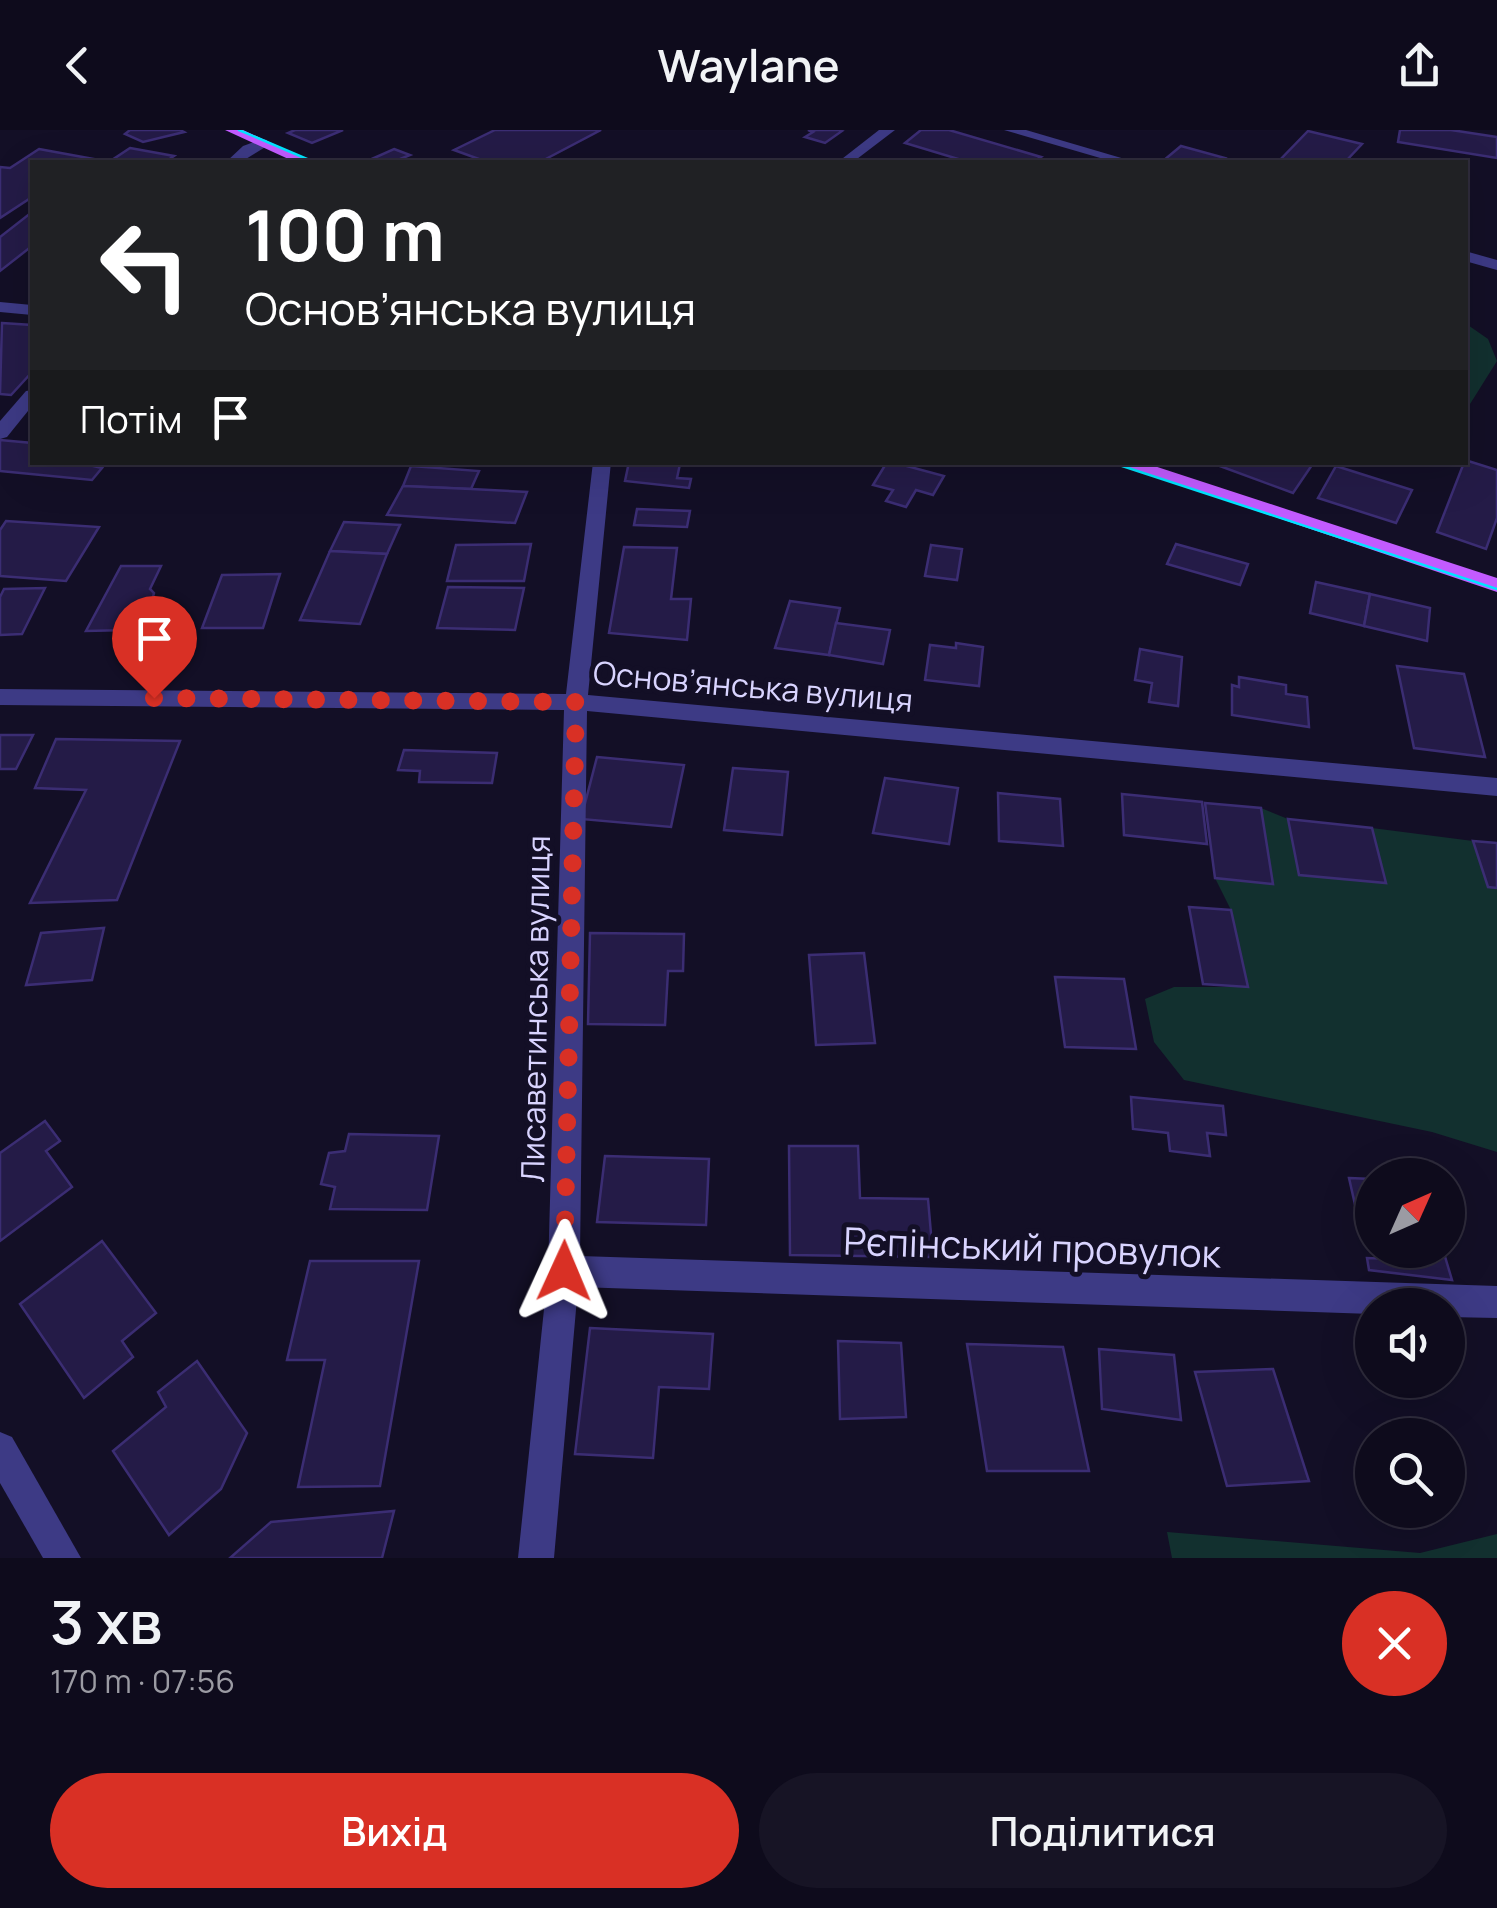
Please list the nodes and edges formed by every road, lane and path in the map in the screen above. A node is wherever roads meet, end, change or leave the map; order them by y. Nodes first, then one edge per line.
1 (232, 130) edge
2 (888, 130) edge
3 (1011, 130) edge
4 (262, 143) junction
5 (236, 160) edge
6 (301, 160) edge
7 (848, 160) edge
8 (1121, 160) edge
9 (1468, 257) edge
10 (1497, 265) edge
11 (0, 307) edge
12 (30, 310) edge
13 (30, 397) edge
14 (0, 433) edge
15 (602, 465) edge
16 (1131, 465) edge
17 (1497, 585) edge
18 (0, 697) edge
19 (576, 702) junction
20 (1497, 787) edge
21 (564, 1271) junction
22 (1497, 1302) edge
23 (0, 1449) edge
24 (63, 1558) edge
25 (536, 1558) edge

1 - 4 main road
2 - 7 street
3 - 8 street
4 - 5 street
4 - 6 main road
9 - 10 street
11 - 12 street
13 - 14 street
15 - 19 street, Лисаветинська вулиця
16 - 17 main road
18 - 19 street, Основ’янська вулиця
19 - 20 street, Основ’янська вулиця
19 - 21 street, Лисаветинська вулиця
21 - 22 street, Рєпінський провулок
21 - 25 street, Лисаветинська вулиця
23 - 24 street

